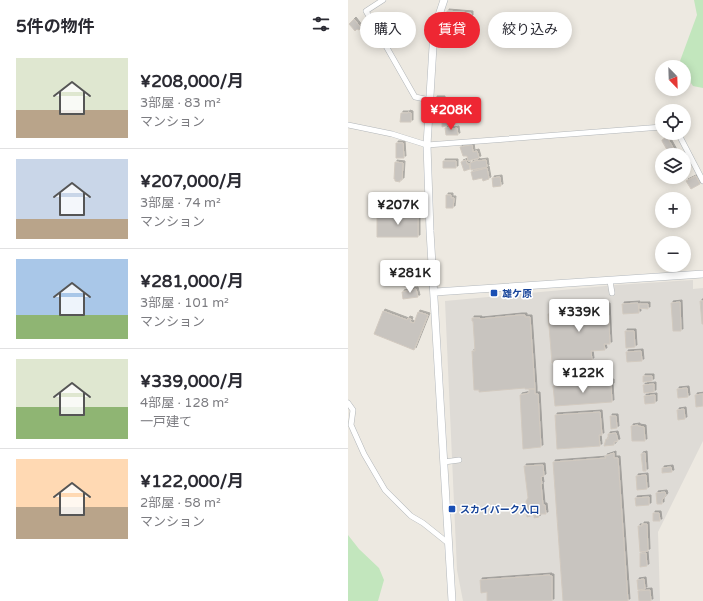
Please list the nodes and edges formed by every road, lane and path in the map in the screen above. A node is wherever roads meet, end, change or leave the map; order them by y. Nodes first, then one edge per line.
1 (383, 0) edge
2 (444, 0) edge
3 (430, 100) junction
4 (348, 125) edge
5 (655, 128) edge
6 (682, 140) edge
7 (427, 145) junction
8 (703, 181) edge
9 (703, 274) edge
10 (610, 280) junction
11 (435, 292) junction
12 (612, 293) dead end
13 (348, 403) edge
14 (459, 460) dead end
15 (444, 462) junction
16 (448, 543) junction
17 (452, 601) edge

1 - 3 street
2 - 3 street
3 - 7 street
4 - 7 street
5 - 7 street
6 - 8 street
7 - 11 street
9 - 10 street
10 - 11 street
10 - 12 street
11 - 15 street
13 - 16 street
14 - 15 street
15 - 16 street
16 - 17 street

